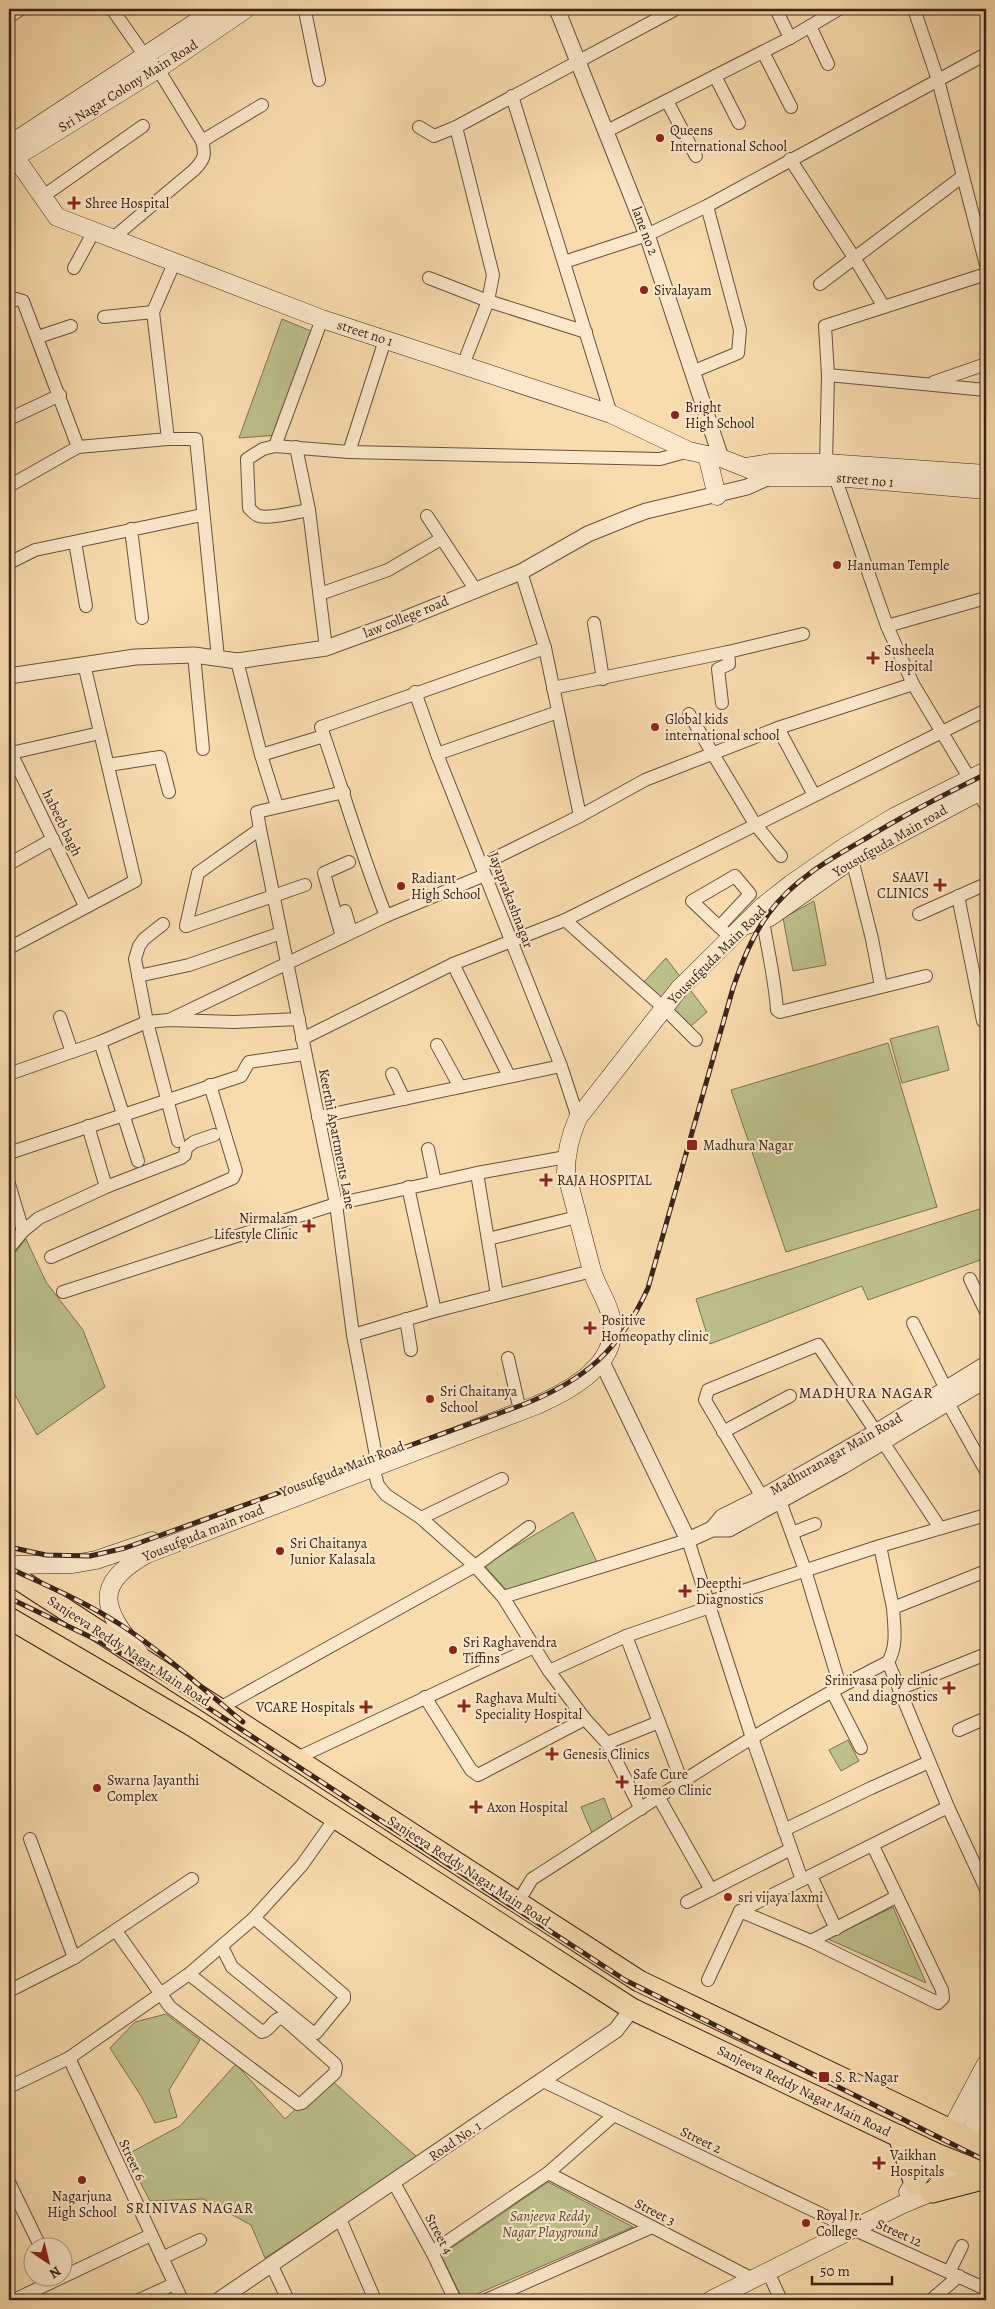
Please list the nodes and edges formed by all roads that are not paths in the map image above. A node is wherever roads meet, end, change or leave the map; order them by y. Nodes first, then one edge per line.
1 (21, 9) edge
2 (216, 9) edge
3 (246, 9) edge
4 (308, 9) edge
5 (557, 9) edge
6 (676, 9) edge
7 (776, 9) edge
8 (839, 9) edge
9 (914, 9) edge
10 (114, 10) edge
11 (9, 17) edge
12 (810, 26) junction
13 (790, 38) junction
14 (763, 52) junction
15 (986, 54) edge
16 (145, 56) junction
17 (578, 62) junction
18 (828, 64) dead end
19 (158, 70) junction
20 (715, 76) junction
21 (319, 80) dead end
22 (938, 80) junction
23 (512, 96) junction
24 (667, 101) junction
25 (262, 104) dead end
26 (791, 107) dead end
27 (739, 123) dead end
28 (143, 126) dead end
29 (419, 127) dead end
30 (456, 127) junction
31 (605, 132) junction
32 (202, 141) junction
33 (11, 154) edge
34 (696, 156) dead end
35 (790, 159) junction
36 (963, 176) junction
37 (42, 197) junction
38 (707, 206) junction
39 (94, 231) junction
40 (648, 235) junction
41 (113, 238) junction
42 (855, 259) junction
43 (175, 262) junction
44 (564, 262) junction
45 (986, 265) edge
46 (74, 268) dead end
47 (986, 274) edge
48 (429, 278) dead end
49 (820, 284) dead end
50 (488, 301) junction
51 (9, 302) edge
52 (884, 307) junction
53 (153, 312) junction
54 (104, 317) dead end
55 (322, 319) junction
56 (71, 326) dead end
57 (586, 332) junction
58 (38, 337) junction
59 (385, 340) junction
60 (986, 364) edge
61 (463, 365) junction
62 (692, 372) junction
63 (828, 375) junction
64 (929, 384) junction
65 (986, 390) edge
66 (60, 395) junction
67 (611, 414) junction
68 (9, 419) edge
69 (168, 439) junction
70 (275, 446) junction
71 (78, 447) junction
72 (296, 447) junction
73 (689, 451) junction
74 (349, 452) junction
75 (714, 456) junction
76 (832, 469) junction
77 (770, 470) junction
78 (986, 474) edge
79 (9, 486) edge
80 (986, 490) edge
81 (716, 496) junction
82 (309, 510) junction
83 (202, 515) junction
84 (427, 516) dead end
85 (131, 529) junction
86 (441, 539) junction
87 (75, 542) junction
88 (9, 562) edge
89 (521, 572) junction
90 (475, 589) junction
91 (320, 594) junction
92 (986, 598) edge
93 (86, 606) dead end
94 (142, 618) dead end
95 (594, 623) dead end
96 (887, 626) junction
97 (803, 634) dead end
98 (326, 648) junction
99 (544, 648) junction
100 (728, 652) junction
101 (194, 655) junction
102 (218, 658) junction
103 (237, 661) junction
104 (84, 664) junction
105 (9, 676) edge
106 (603, 679) junction
107 (913, 684) junction
108 (553, 688) junction
109 (415, 692) junction
110 (722, 703) dead end
111 (986, 710) edge
112 (558, 712) junction
113 (689, 714) dead end
114 (778, 728) junction
115 (942, 731) junction
116 (323, 732) junction
117 (100, 733) junction
118 (203, 749) dead end
119 (10, 751) edge
120 (712, 753) junction
121 (437, 754) junction
122 (261, 755) junction
123 (108, 764) junction
124 (982, 787) edge
125 (169, 792) dead end
126 (344, 792) junction
127 (814, 795) junction
128 (277, 806) junction
129 (580, 816) junction
130 (755, 824) junction
131 (260, 829) junction
132 (53, 839) junction
133 (780, 856) dead end
134 (852, 859) junction
135 (349, 862) dead end
136 (9, 864) edge
137 (483, 870) junction
138 (986, 884) edge
139 (305, 885) dead end
140 (273, 895) junction
141 (958, 896) junction
142 (85, 906) junction
143 (919, 914) dead end
144 (386, 916) junction
145 (565, 920) junction
146 (763, 921) junction
147 (163, 924) dead end
148 (744, 926) junction
149 (281, 933) junction
150 (347, 935) junction
151 (510, 940) junction
152 (9, 948) edge
153 (287, 964) junction
154 (453, 964) junction
155 (138, 976) junction
156 (926, 976) dead end
157 (881, 986) junction
158 (664, 1008) junction
159 (60, 1017) dead end
160 (299, 1019) junction
161 (169, 1020) junction
162 (983, 1021) dead end
163 (147, 1022) junction
164 (302, 1039) junction
165 (696, 1040) dead end
166 (100, 1042) junction
167 (437, 1044) dead end
168 (72, 1052) junction
169 (305, 1054) junction
170 (561, 1066) junction
171 (9, 1074) edge
172 (392, 1074) dead end
173 (509, 1076) junction
174 (210, 1086) junction
175 (460, 1087) junction
176 (404, 1099) junction
177 (167, 1100) junction
178 (125, 1114) junction
179 (318, 1117) junction
180 (578, 1118) junction
181 (88, 1126) junction
182 (214, 1135) dead end
183 (178, 1141) dead end
184 (428, 1149) dead end
185 (9, 1153) edge
186 (566, 1157) junction
187 (138, 1161) dead end
188 (477, 1173) junction
189 (435, 1182) junction
190 (9, 1184) edge
191 (106, 1187) junction
192 (408, 1187) junction
193 (336, 1204) junction
194 (577, 1217) junction
195 (23, 1231) junction
196 (488, 1239) junction
197 (9, 1248) edge
198 (51, 1257) dead end
199 (594, 1278) junction
200 (970, 1279) dead end
201 (63, 1292) dead end
202 (496, 1295) junction
203 (435, 1311) junction
204 (986, 1312) edge
205 (406, 1319) junction
206 (913, 1323) dead end
207 (353, 1334) junction
208 (411, 1350) dead end
209 (508, 1358) dead end
210 (601, 1360) junction
211 (986, 1364) edge
212 (986, 1380) edge
213 (790, 1396) dead end
214 (947, 1396) junction
215 (518, 1402) junction
216 (723, 1432) junction
217 (880, 1437) junction
218 (375, 1462) junction
219 (986, 1471) edge
220 (502, 1479) dead end
221 (762, 1497) junction
222 (780, 1501) junction
223 (986, 1516) edge
224 (421, 1518) junction
225 (815, 1524) dead end
226 (529, 1527) dead end
227 (940, 1528) junction
228 (712, 1530) junction
229 (792, 1533) junction
230 (688, 1540) junction
231 (880, 1546) junction
232 (9, 1564) edge
233 (475, 1566) junction
234 (805, 1570) junction
235 (986, 1571) edge
236 (9, 1573) edge
237 (503, 1597) junction
238 (709, 1605) junction
239 (893, 1608) junction
240 (9, 1618) edge
241 (626, 1636) junction
242 (534, 1647) junction
243 (986, 1654) edge
244 (146, 1662) junction
245 (888, 1662) junction
246 (549, 1671) junction
247 (836, 1688) junction
248 (899, 1688) junction
249 (425, 1697) junction
250 (218, 1709) junction
251 (986, 1718) edge
252 (585, 1719) junction
253 (659, 1722) junction
254 (959, 1730) dead end
255 (752, 1738) junction
256 (607, 1743) junction
257 (861, 1748) dead end
258 (295, 1759) junction
259 (929, 1762) junction
260 (682, 1782) junction
261 (659, 1798) junction
262 (948, 1807) junction
263 (641, 1809) junction
264 (336, 1817) junction
265 (784, 1830) junction
266 (30, 1839) dead end
267 (873, 1846) junction
268 (791, 1849) junction
269 (192, 1878) dead end
270 (806, 1878) junction
271 (986, 1889) edge
272 (711, 1890) junction
273 (896, 1897) junction
274 (518, 1902) junction
275 (687, 1902) dead end
276 (740, 1911) junction
277 (254, 1918) junction
278 (836, 1929) junction
279 (116, 1931) junction
280 (811, 1941) junction
281 (222, 1947) junction
282 (74, 1958) junction
283 (189, 1974) junction
284 (708, 1980) dead end
285 (9, 1992) edge
286 (161, 1996) junction
287 (632, 2009) junction
288 (68, 2058) junction
289 (986, 2064) edge
290 (544, 2081) junction
291 (9, 2087) edge
292 (986, 2098) edge
293 (614, 2115) junction
294 (899, 2136) junction
295 (968, 2138) edge
296 (936, 2154) junction
297 (957, 2162) junction
298 (548, 2173) junction
299 (986, 2176) edge
300 (9, 2182) edge
301 (394, 2183) junction
302 (920, 2190) junction
303 (340, 2219) junction
304 (652, 2227) junction
305 (850, 2228) junction
306 (151, 2235) junction
307 (35, 2236) edge
308 (200, 2240) dead end
309 (962, 2246) dead end
310 (432, 2252) junction
311 (162, 2258) junction
312 (272, 2266) junction
313 (72, 2270) edge
314 (769, 2274) junction
315 (954, 2274) junction
316 (747, 2276) junction
317 (174, 2284) junction
318 (40, 2286) edge
319 (986, 2289) edge
320 (14, 2300) edge
321 (139, 2300) edge
322 (182, 2300) edge
323 (220, 2300) edge
324 (288, 2300) edge
325 (375, 2300) edge
326 (455, 2300) edge
327 (486, 2300) edge
328 (697, 2300) edge
329 (711, 2300) edge
330 (781, 2300) edge
331 (931, 2300) edge

1 - 11 street
2 - 16 main road, Sri Nagar Colony Main Road
3 - 19 main road, Sri Nagar Colony Main Road
4 - 21 street
5 - 17 street, lane no 2
6 - 17 street
7 - 13 street
8 - 12 street
9 - 22 street
10 - 16 street
12 - 13 street
12 - 18 street
13 - 14 street
14 - 20 street
14 - 26 street
15 - 22 street
16 - 19 street
16 - 33 main road, Sri Nagar Colony Main Road
17 - 23 street
17 - 31 street, lane no 2
19 - 32 street
19 - 33 main road, Sri Nagar Colony Main Road
20 - 24 street
20 - 27 street
22 - 35 street
22 - 36 street
23 - 30 street
23 - 44 street
24 - 31 street
24 - 34 street
25 - 32 street
28 - 37 street
29 - 30 street
30 - 50 street
31 - 40 street, lane no 2
32 - 41 street
33 - 37 main road, street no 1
35 - 38 street
35 - 42 street
36 - 42 street
36 - 45 street
37 - 39 main road, street no 1
38 - 40 street
38 - 62 street
39 - 41 main road, street no 1
39 - 46 street
40 - 44 street
40 - 62 street, lane no 2
41 - 43 main road, street no 1
42 - 49 street
42 - 52 street
43 - 53 street
43 - 55 main road, street no 1
44 - 57 street
47 - 52 street
48 - 50 street
50 - 57 street
50 - 61 street
51 - 58 street
52 - 63 street
53 - 54 street
53 - 69 street
55 - 59 main road, street no 1
55 - 70 street
56 - 58 street
57 - 67 street
58 - 66 street
59 - 61 main road, street no 1
59 - 74 street
60 - 64 street
61 - 67 main road, street no 1
62 - 75 street, lane no 2
63 - 64 street
63 - 76 street
64 - 65 street
66 - 68 street
66 - 71 street
67 - 73 main road, street no 1
69 - 71 street
69 - 83 street
70 - 72 street
70 - 82 street
71 - 79 street
72 - 74 street
72 - 82 street
73 - 74 street
73 - 75 main road, street no 1
75 - 77 main road, street no 1
75 - 81 main road
76 - 77 main road, street no 1
76 - 78 main road, street no 1
76 - 80 main road, street no 1
76 - 96 street
77 - 81 street, law college road
81 - 89 street, law college road
82 - 91 street
83 - 85 street
83 - 102 street
84 - 86 street
85 - 87 street
85 - 94 street
86 - 90 street
86 - 91 street
87 - 88 street
87 - 93 street
89 - 90 street, law college road
89 - 99 street
90 - 98 street, law college road
91 - 98 street
92 - 96 street
95 - 106 street
96 - 107 street
97 - 100 street
98 - 103 street, law college road
99 - 108 street
99 - 109 street
100 - 106 street
100 - 110 street
101 - 102 street, law college road
101 - 104 street, law college road
101 - 118 street
102 - 103 street, law college road
103 - 122 street
104 - 105 street, law college road
104 - 117 street
106 - 108 street
107 - 114 street
107 - 115 street
108 - 112 street
109 - 116 street
109 - 121 street, Jayaprakashnagar
111 - 115 street
112 - 121 street
112 - 129 street
113 - 120 street
114 - 120 street
114 - 127 street
115 - 124 street
115 - 127 street
116 - 122 street
116 - 126 street
117 - 119 street
117 - 123 street
119 - 132 street, habeeb bagh
120 - 129 street
120 - 130 street
121 - 137 street, Jayaprakashnagar
122 - 128 street
123 - 125 street
123 - 142 street
124 - 134 main road, Yousufguda Main road
124 - 148 main road, Yousufguda Main Road
126 - 128 street
126 - 144 street
127 - 130 street
128 - 131 street
129 - 137 street
130 - 133 street
130 - 145 street
131 - 140 street, Keerthi Apartments Lane
131 - 140 street
132 - 136 street
132 - 142 street, habeeb bagh
134 - 146 main road, Yousufguda Main road
134 - 157 street
135 - 150 street
137 - 144 street
137 - 151 street, Jayaprakashnagar
138 - 141 street
139 - 140 street
140 - 149 street, Keerthi Apartments Lane
141 - 143 street
141 - 162 street
142 - 152 street
144 - 150 street
145 - 151 street
145 - 158 street
146 - 148 main road, Yousufguda Main road
146 - 157 street
147 - 155 street
148 - 158 main road, Yousufguda Main Road
149 - 153 street, Keerthi Apartments Lane
149 - 155 street
150 - 153 street
151 - 154 street
151 - 170 street, Jayaprakashnagar
153 - 160 street, Keerthi Apartments Lane
153 - 161 street
154 - 164 street
154 - 173 street
155 - 163 street
156 - 157 street
158 - 165 street
158 - 180 main road, Yousufguda Main Road
159 - 168 street
160 - 161 street
160 - 164 street, Keerthi Apartments Lane
161 - 163 street
163 - 166 street
163 - 177 street
164 - 169 street, Keerthi Apartments Lane
166 - 168 street
166 - 178 street
167 - 175 street
168 - 171 street
169 - 174 street
169 - 179 street, Keerthi Apartments Lane
170 - 173 street
170 - 180 street, Jayaprakashnagar
172 - 176 street
173 - 175 street
174 - 177 street
174 - 198 street
175 - 176 street
176 - 179 street
177 - 178 street
177 - 183 street
178 - 181 street
178 - 187 street
179 - 193 street, Keerthi Apartments Lane
180 - 186 main road, Yousufguda Main Road
181 - 185 street
181 - 191 street
182 - 191 street
184 - 189 street
186 - 188 street
186 - 194 main road, Yousufguda Main Road
188 - 189 street
188 - 196 street
189 - 192 street
190 - 195 street
191 - 195 street
192 - 193 street
192 - 203 street
193 - 201 street
193 - 207 street, Keerthi Apartments Lane
194 - 196 street
194 - 199 main road, Yousufguda Main Road
195 - 197 street
196 - 202 street
199 - 202 street
199 - 210 main road, Yousufguda Main Road
199 - 215 main road, Yousufguda Main Road
200 - 204 street
202 - 203 street
203 - 205 street
205 - 207 street
205 - 208 street
206 - 214 street
207 - 218 street, Keerthi Apartments Lane
209 - 215 street
210 - 218 main road, Yousufguda main road
210 - 230 street
211 - 214 street, Madhuranagar Main Road
212 - 214 street, Madhuranagar Main Road
213 - 216 street
214 - 217 street, Madhuranagar Main Road
214 - 219 street
215 - 218 main road, Yousufguda Main Road
216 - 217 street
216 - 221 street
217 - 221 street, Madhuranagar Main Road
217 - 222 street, Madhuranagar Main Road
217 - 227 street
218 - 224 street, Keerthi Apartments Lane
218 - 232 main road, Yousufguda Main Road
218 - 244 main road, Yousufguda main road
220 - 224 street
221 - 228 street, Madhuranagar Main Road
222 - 228 street, Madhuranagar Main Road
222 - 229 street
223 - 227 street
224 - 233 street, Keerthi Apartments Lane
225 - 229 street
226 - 233 street
227 - 231 street
228 - 230 street, Madhuranagar Main Road
229 - 234 street
230 - 237 street
230 - 238 street
231 - 234 street
231 - 239 street
233 - 237 street, Keerthi Apartments Lane
233 - 250 street
234 - 238 street
234 - 247 street
235 - 239 street
236 - 244 highway, Sanjeeva Reddy Nagar Main Road
237 - 242 street, Keerthi Apartments Lane
238 - 241 street
238 - 255 street
239 - 245 street
240 - 264 highway, Sanjeeva Reddy Nagar Main Road
241 - 246 street
241 - 253 street
242 - 246 street, Keerthi Apartments Lane
242 - 249 street
243 - 248 street
244 - 250 highway, Sanjeeva Reddy Nagar Main Road
245 - 247 street
245 - 248 street
246 - 252 street, Keerthi Apartments Lane
247 - 255 street
247 - 257 street
248 - 259 street
249 - 252 street
249 - 258 street
250 - 258 highway, Sanjeeva Reddy Nagar Main Road
251 - 254 street
252 - 256 street, Keerthi Apartments Lane
253 - 256 street
253 - 260 street
255 - 260 street
255 - 265 street
256 - 263 street, Keerthi Apartments Lane
258 - 274 highway, Sanjeeva Reddy Nagar Main Road
259 - 262 street
259 - 265 street
260 - 261 street
261 - 263 street
261 - 272 street
262 - 267 street
262 - 271 street
263 - 274 street
264 - 277 street
264 - 287 highway, Sanjeeva Reddy Nagar Main Road
265 - 268 street
266 - 282 street
267 - 270 street
267 - 273 street
268 - 270 street
268 - 272 street
269 - 279 street
270 - 276 street
270 - 278 street
272 - 275 street
273 - 278 street
273 - 280 street
274 - 295 highway, Sanjeeva Reddy Nagar Main Road
276 - 280 street
276 - 284 street
277 - 281 street
277 - 281 street
278 - 280 street
279 - 282 street
279 - 286 street
281 - 283 street
282 - 285 street
283 - 286 street
283 - 286 street
286 - 288 street
287 - 290 street, Road No. 1
287 - 294 highway, Sanjeeva Reddy Nagar Main Road
288 - 291 street
288 - 306 street, Street 6
289 - 295 main road
290 - 293 street, Street 2
290 - 301 street, Road No. 1
292 - 295 main road
293 - 298 street
293 - 305 street, Street 2
294 - 296 highway, Sanjeeva Reddy Nagar Main Road
294 - 302 highway
296 - 297 highway, Sanjeeva Reddy Nagar Main Road
296 - 302 main road
297 - 299 highway, Sanjeeva Reddy Nagar Main Road
297 - 302 main road
298 - 304 street, Street 3
298 - 310 street
299 - 302 highway
300 - 307 street
301 - 303 street, Road No. 1
301 - 310 street, Street 4
302 - 305 main road
302 - 305 main road
303 - 312 street, Road No. 1
303 - 325 street
304 - 316 street, Street 3
304 - 327 street
305 - 314 main road
305 - 315 street, Street 12
305 - 316 main road
306 - 311 street, Street 6
306 - 313 street
308 - 311 street
309 - 315 street
310 - 326 street, Street 4
311 - 317 street, Street 6
312 - 323 street, Road No. 1
312 - 324 street
314 - 329 main road
314 - 330 street
315 - 319 street, Street 12
315 - 331 street
316 - 328 main road
317 - 321 street
317 - 322 street, Street 6
318 - 320 street

